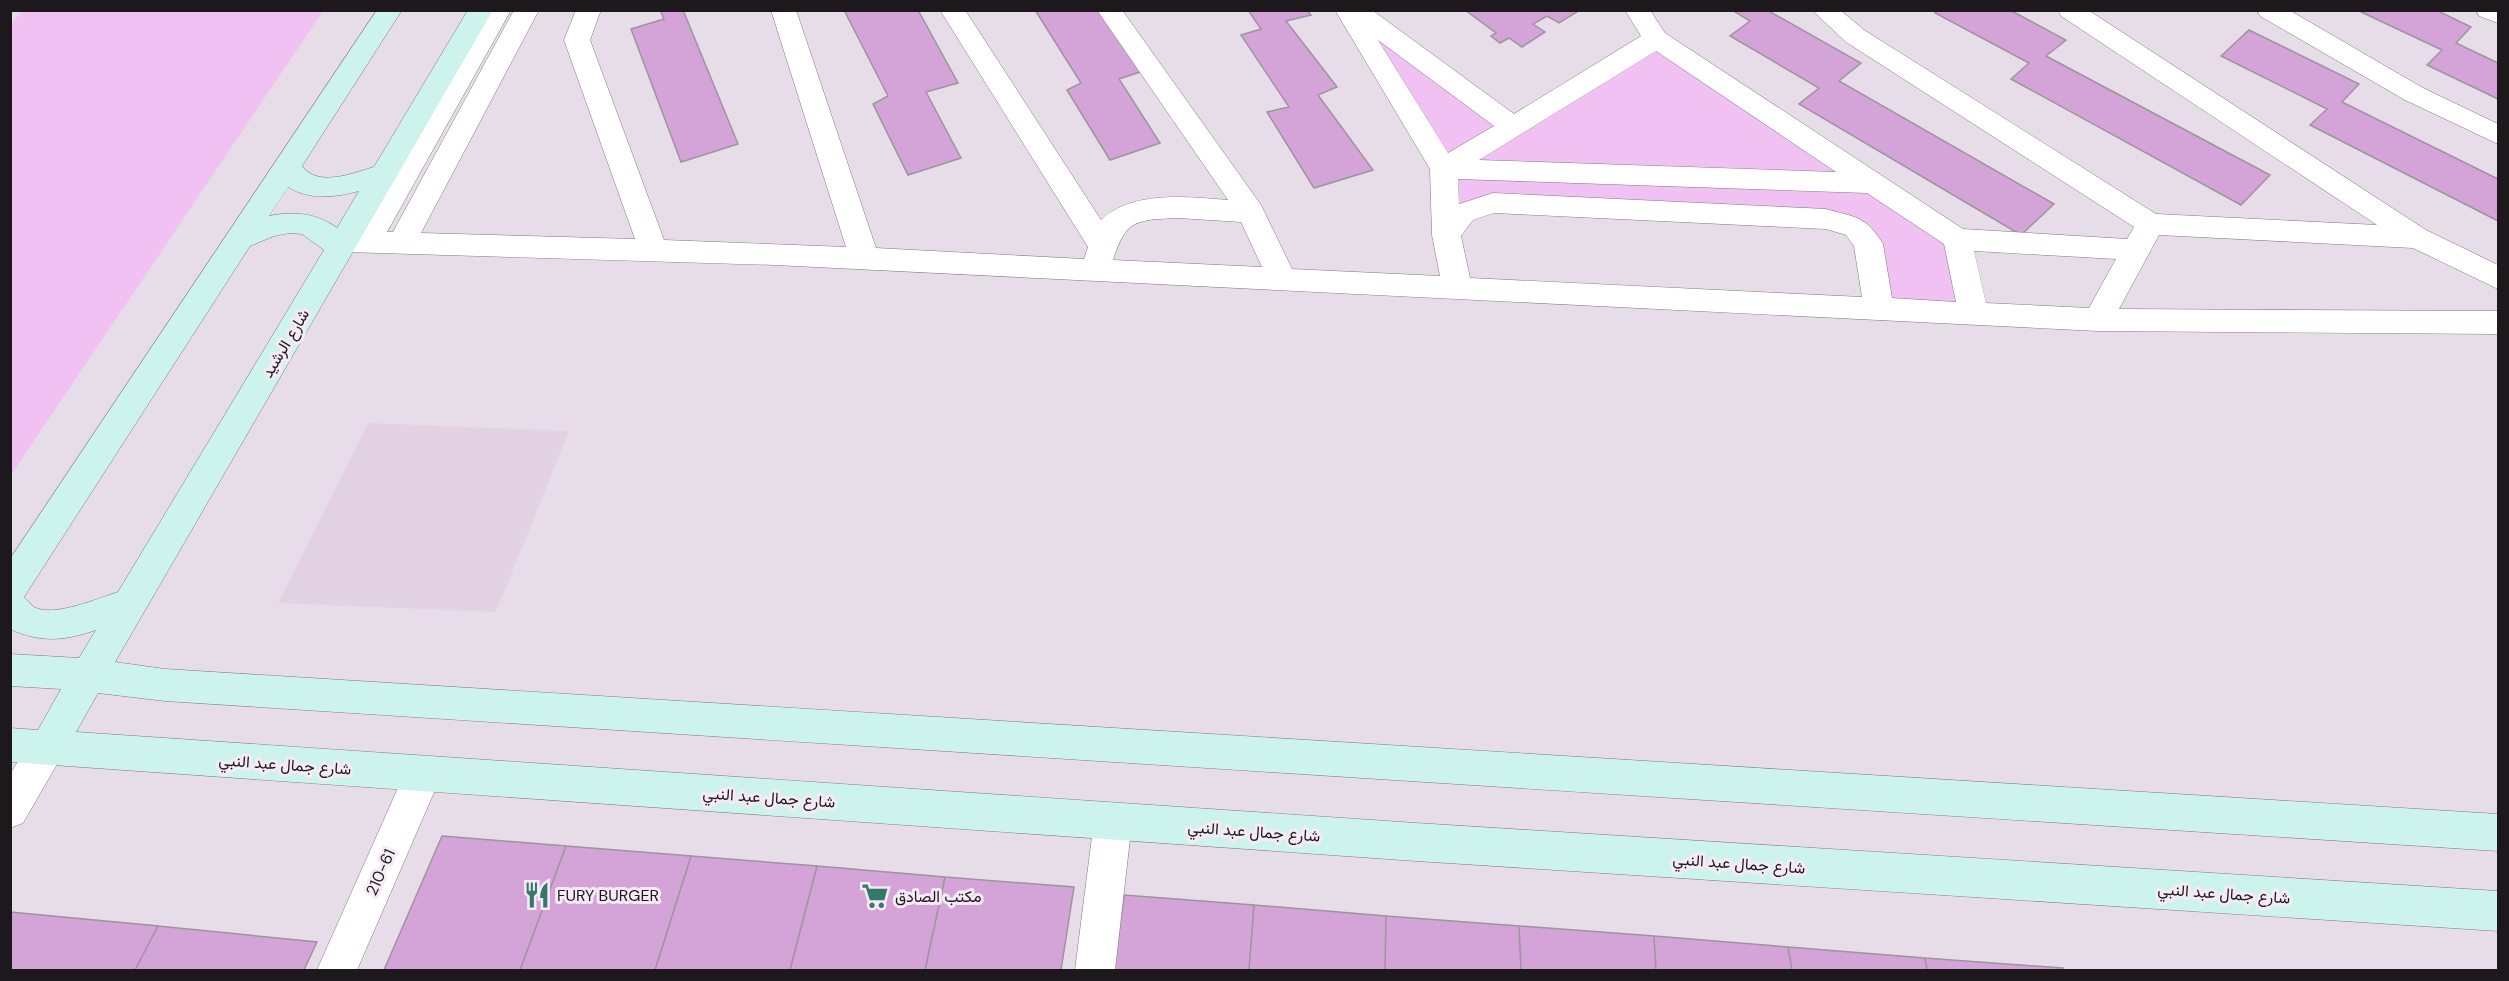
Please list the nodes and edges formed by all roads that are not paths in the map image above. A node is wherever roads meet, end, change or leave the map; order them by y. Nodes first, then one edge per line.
1 (390, 10) edge
2 (481, 10) edge
3 (499, 10) edge
4 (527, 10) edge
5 (589, 10) edge
6 (783, 10) edge
7 (952, 10) edge
8 (1109, 10) edge
9 (1347, 10) edge
10 (1355, 10) edge
11 (1637, 10) edge
12 (1824, 10) edge
13 (2070, 10) edge
14 (2269, 10) edge
15 (2488, 10) edge
16 (2499, 15) edge
17 (1656, 39) junction
18 (1513, 127) junction
19 (2499, 135) edge
20 (288, 167) junction
21 (1444, 169) junction
22 (387, 173) junction
23 (1872, 183) junction
24 (1251, 212) junction
25 (2150, 224) junction
26 (1446, 235) junction
27 (242, 238) junction
28 (2418, 238) junction
29 (1957, 239) junction
30 (402, 242) junction
31 (352, 244) junction
32 (653, 249) junction
33 (2135, 250) junction
34 (865, 259) junction
35 (1099, 259) junction
36 (2499, 278) edge
37 (1282, 279) junction
38 (1458, 289) junction
39 (1879, 310) junction
40 (1974, 314) junction
41 (2098, 320) junction
42 (2499, 324) edge
43 (10, 589) edge
44 (130, 603) junction
45 (10, 606) edge
46 (10, 670) edge
47 (89, 675) junction
48 (10, 745) edge
49 (48, 747) junction
50 (423, 774) junction
51 (10, 810) edge
52 (1113, 821) junction
53 (2499, 833) edge
54 (2499, 910) edge
55 (337, 970) edge
56 (1095, 970) edge

1 - 20 street
2 - 22 street, شارع الرشيد
3 - 31 street
4 - 30 street
5 - 32 street
6 - 34 street
7 - 35 street
8 - 24 street
9 - 21 street
10 - 18 street
11 - 17 street
12 - 25 street
13 - 28 street
14 - 19 street
15 - 16 street
17 - 18 street
17 - 23 street
18 - 21 street
20 - 22 street
20 - 27 street
21 - 23 street
21 - 26 street
22 - 31 street, شارع الرشيد
23 - 29 street
24 - 35 street
24 - 37 street
25 - 28 street
25 - 33 street
26 - 38 street
26 - 39 street
27 - 31 street
27 - 43 street
28 - 36 street
29 - 33 street
29 - 40 street
30 - 31 street
30 - 32 street
31 - 44 street, شارع الرشيد
32 - 34 street
33 - 41 street
34 - 35 street
35 - 37 street
37 - 38 street
38 - 39 street
39 - 40 street
40 - 41 street
41 - 42 street
44 - 45 street
44 - 47 street, شارع الرشيد
46 - 47 street
47 - 49 street, شارع الرشيد
47 - 53 street
48 - 49 street, شارع جمال عبد النبي
49 - 50 street, شارع جمال عبد النبي
49 - 51 street
50 - 52 street, شارع جمال عبد النبي
50 - 55 street, 210-61
52 - 54 street, شارع جمال عبد النبي
52 - 56 street

